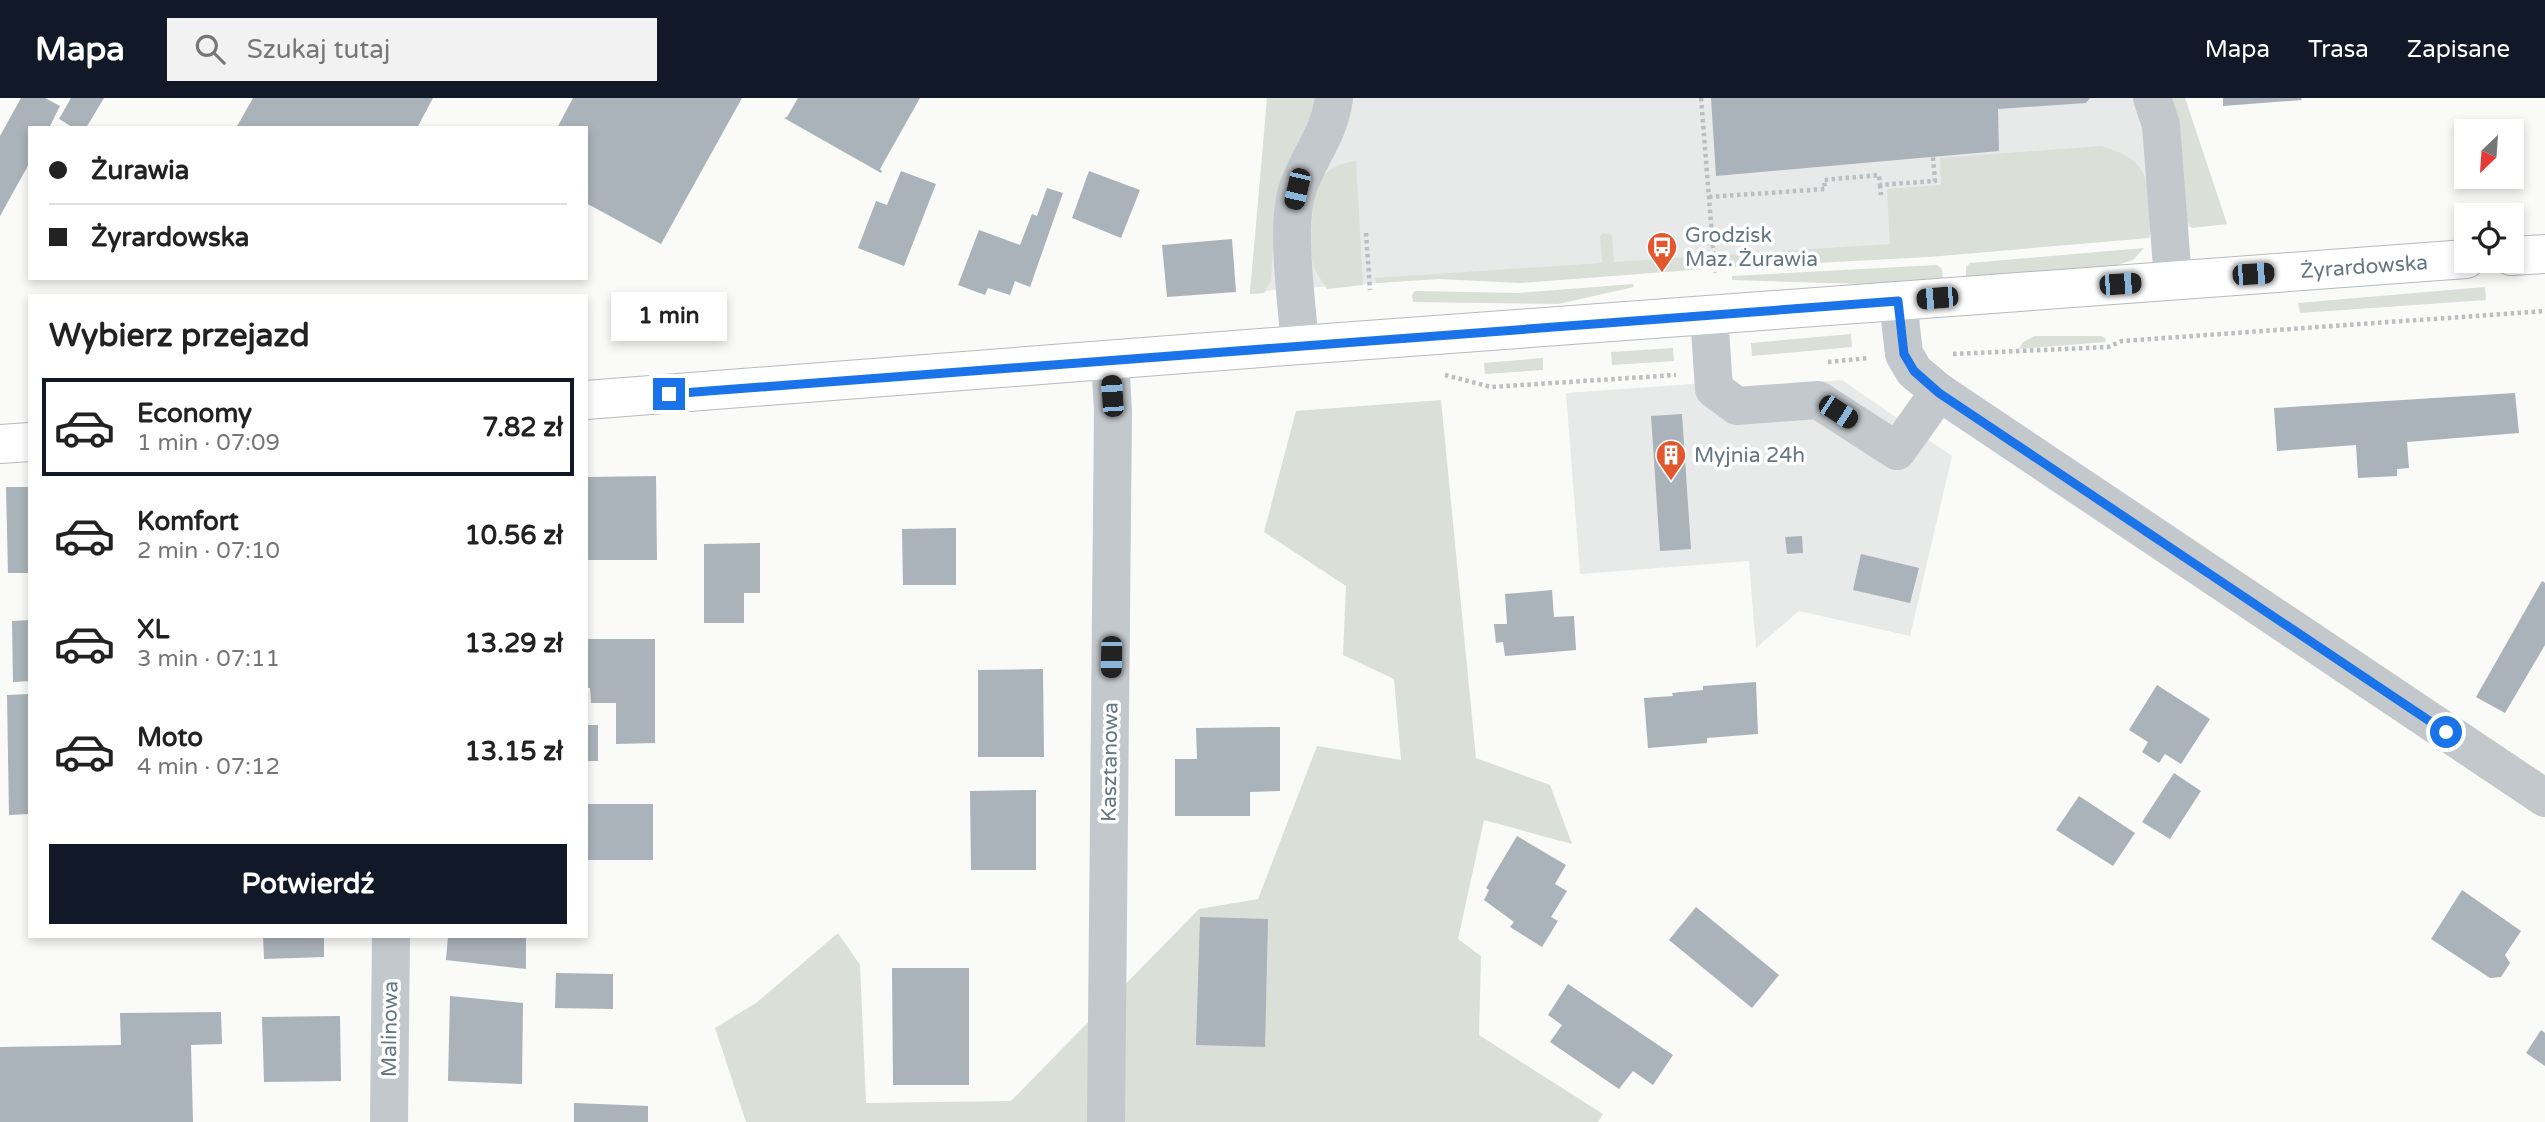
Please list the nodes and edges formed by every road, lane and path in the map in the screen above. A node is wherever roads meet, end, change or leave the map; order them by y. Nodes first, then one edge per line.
1 (1334, 98) edge
2 (1701, 98) edge
3 (2152, 98) edge
4 (1933, 157) dead end
5 (1880, 185) junction
6 (1881, 195) dead end
7 (1709, 197) junction
8 (1366, 233) dead end
9 (2545, 254) edge
10 (2524, 255) edge
11 (2454, 261) edge
12 (1714, 273) dead end
13 (2174, 280) junction
14 (1370, 290) dead end
15 (1898, 301) junction
16 (2545, 311) edge
17 (1709, 315) junction
18 (1300, 345) junction
19 (1904, 354) junction
20 (1110, 359) junction
21 (1823, 362) dead end
22 (1713, 373) junction
23 (1437, 374) dead end
24 (1939, 393) junction
25 (588, 400) edge
26 (28, 442) edge
27 (0, 444) edge
28 (2545, 798) edge
29 (391, 938) edge
30 (389, 1122) edge
31 (1106, 1122) edge

1 - 18 street
2 - 7 path
3 - 13 street
4 - 5 path
5 - 6 path
5 - 7 path
7 - 12 path
8 - 14 path
9 - 10 main road
11 - 13 main road, Żyrardowska
13 - 15 main road, Żyrardowska
15 - 17 main road, Żyrardowska
15 - 19 street
16 - 19 path
17 - 18 main road, Żyrardowska
17 - 22 street
18 - 20 main road, Żyrardowska
19 - 21 path
19 - 24 street
20 - 25 main road, Żyrardowska
20 - 31 street, Kasztanowa
22 - 23 path
22 - 24 street
24 - 28 street
26 - 27 main road
29 - 30 street, Malinowa

